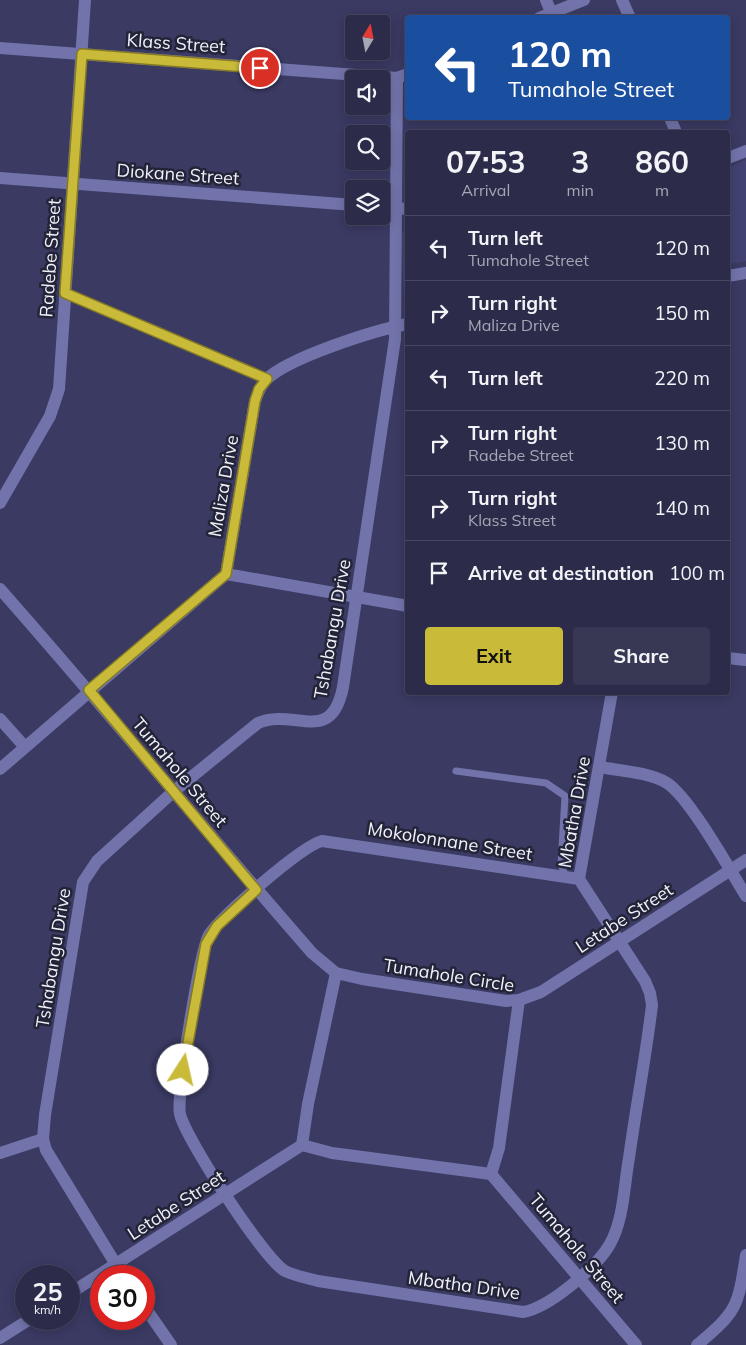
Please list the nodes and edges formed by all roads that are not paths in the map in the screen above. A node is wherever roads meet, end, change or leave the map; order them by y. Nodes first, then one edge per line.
1 (85, 0) edge
2 (546, 0) edge
3 (584, 0) edge
4 (622, 0) edge
5 (545, 15) edge
6 (629, 15) edge
7 (0, 48) edge
8 (82, 54) junction
9 (402, 76) edge
10 (746, 150) edge
11 (730, 157) edge
12 (0, 178) edge
13 (72, 184) junction
14 (345, 204) edge
15 (401, 209) edge
16 (746, 273) edge
17 (730, 276) edge
18 (65, 293) junction
19 (402, 325) edge
20 (267, 379) junction
21 (0, 503) edge
22 (226, 574) junction
23 (0, 590) edge
24 (356, 597) junction
25 (405, 605) edge
26 (730, 658) edge
27 (746, 658) edge
28 (89, 690) junction
29 (612, 695) edge
30 (0, 719) edge
31 (25, 747) junction
32 (600, 767) junction
33 (0, 769) edge
34 (456, 771) dead end
35 (172, 792) junction
36 (317, 842) joint
37 (746, 860) edge
38 (730, 871) junction
39 (572, 878) junction
40 (256, 890) junction
41 (746, 896) edge
42 (621, 942) junction
43 (336, 973) junction
44 (519, 1000) junction
45 (43, 1139) junction
46 (302, 1145) junction
47 (0, 1153) edge
48 (491, 1174) junction
49 (224, 1194) junction
50 (746, 1255) edge
51 (115, 1264) junction
52 (578, 1278) junction
53 (80, 1287) edge
54 (155, 1322) edge
55 (15, 1328) edge
56 (0, 1338) edge
57 (170, 1345) edge
58 (636, 1345) edge
59 (697, 1345) edge

1 - 8 street, Radebe Street
2 - 5 street
3 - 5 street
4 - 6 street
7 - 8 street, Klass Street
8 - 9 street, Klass Street
8 - 13 street, Radebe Street
9 - 15 street, Tshabangu Drive
10 - 11 street
12 - 13 street, Diokane Street
13 - 14 street, Diokane Street
13 - 18 street, Radebe Street
15 - 19 street, Tshabangu Drive
16 - 17 street
18 - 20 lane
18 - 21 street, Radebe Street
19 - 20 street, Maliza Drive
19 - 24 street, Tshabangu Drive
20 - 22 street, Maliza Drive
22 - 24 street
22 - 28 street
23 - 28 street, Tumahole Street
24 - 25 street
24 - 35 street, Tshabangu Drive
26 - 27 street
28 - 31 street
28 - 35 street, Tumahole Street
29 - 32 street, Mbatha Drive
30 - 31 street
31 - 33 street
32 - 38 street
32 - 39 street, Mbatha Drive
34 - 39 lane
35 - 40 street, Tumahole Street
35 - 45 street, Tshabangu Drive
36 - 39 street, Mokolonnane Street
36 - 40 street, Mbatha Drive
37 - 38 street, Letabe Street
38 - 41 street
38 - 42 street, Letabe Street
39 - 42 street, Mbatha Drive
40 - 43 street, Tumahole Street
40 - 49 street, Mbatha Drive
42 - 44 street, Letabe Street
42 - 52 street, Mbatha Drive
43 - 44 street, Tumahole Circle
43 - 46 street
44 - 48 street, Tumahole Circle
45 - 47 street
45 - 51 street, Tshabangu Drive
46 - 48 street
46 - 49 street, Letabe Street
48 - 52 street, Tumahole Street
49 - 51 street, Letabe Street
49 - 52 street, Mbatha Drive
50 - 59 street
51 - 53 street, Letabe Street
52 - 58 street, Tumahole Street
54 - 57 street
55 - 56 street

